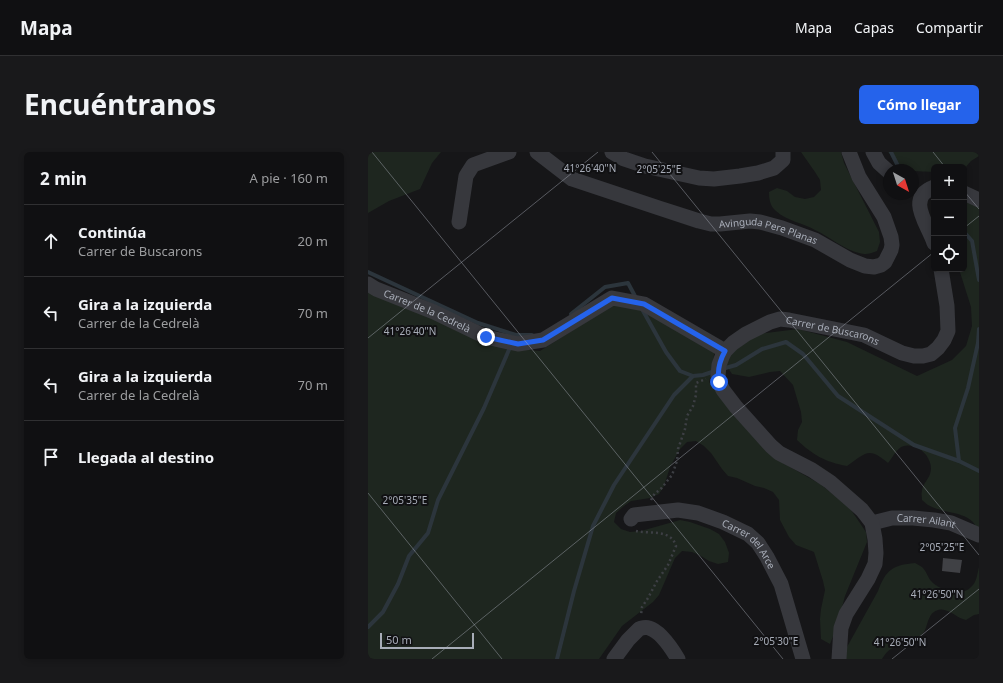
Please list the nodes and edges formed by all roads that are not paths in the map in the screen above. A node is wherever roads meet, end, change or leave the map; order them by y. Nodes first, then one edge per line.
1 (509, 152) edge
2 (537, 152) edge
3 (612, 152) edge
4 (783, 152) edge
5 (849, 152) edge
6 (873, 152) edge
7 (883, 167) edge
8 (923, 190) edge
9 (967, 194) edge
10 (979, 200) edge
11 (459, 222) dead end
12 (931, 236) edge
13 (941, 272) edge
14 (368, 284) edge
15 (725, 351) junction
16 (635, 517) road end
17 (872, 523) junction
18 (979, 535) edge
19 (614, 659) edge
20 (678, 659) edge
21 (803, 659) edge
22 (839, 659) edge

1 - 11 street
2 - 5 street, Avinguda Pere Planas
3 - 4 street
6 - 7 street
8 - 12 street
9 - 10 street
13 - 15 street, Carrer de Buscarons
14 - 15 street, Carrer de la Cedrelà
15 - 17 street
16 - 21 street, Carrer del Arce
17 - 18 street, Carrer Ailant
17 - 22 street
19 - 20 street

